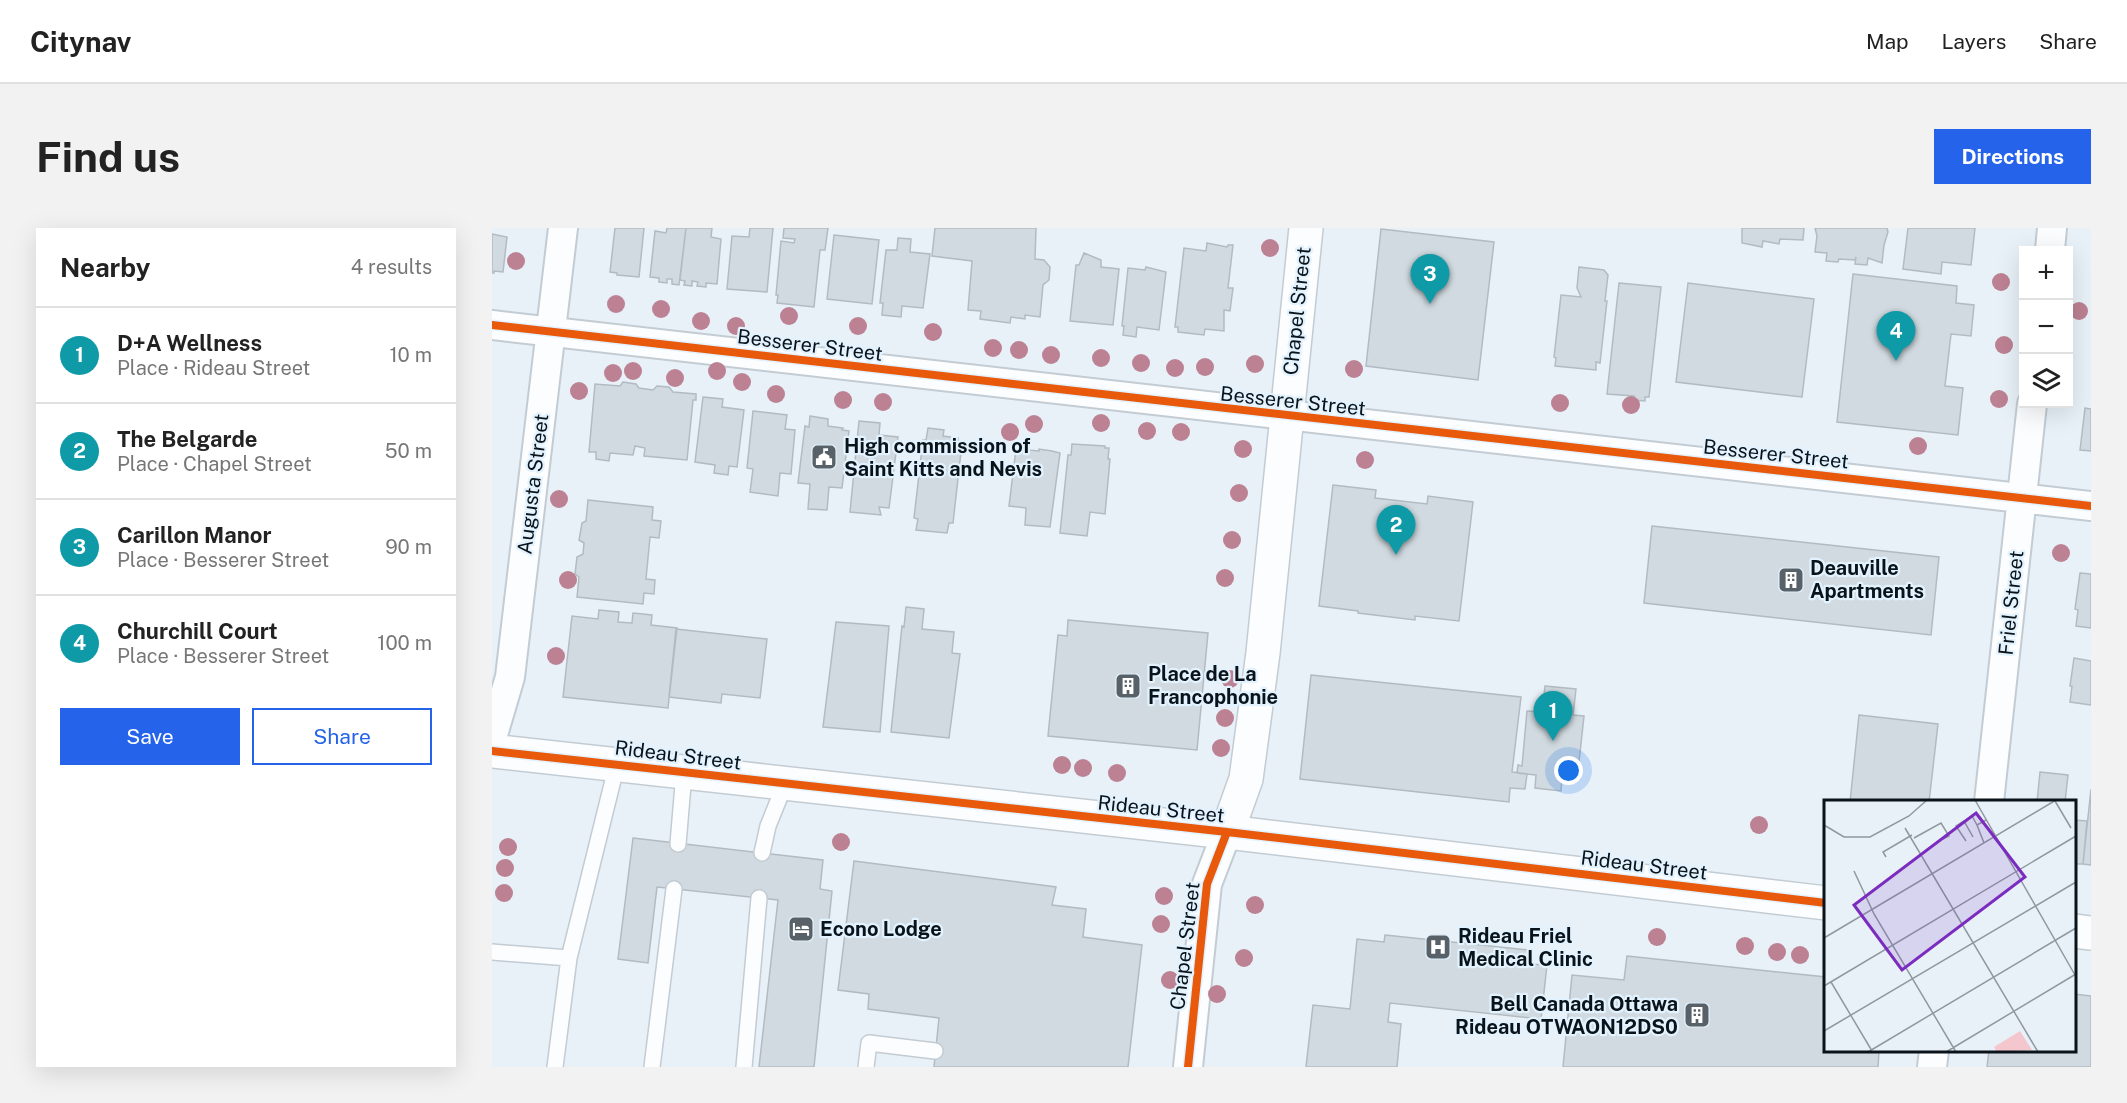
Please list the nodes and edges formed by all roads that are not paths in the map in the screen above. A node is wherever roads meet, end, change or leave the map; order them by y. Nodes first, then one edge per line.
1 (563, 228) edge
2 (1306, 228) edge
3 (2052, 228) edge
4 (2050, 246) edge
5 (492, 325) edge
6 (552, 332) junction
7 (2032, 408) edge
8 (1286, 416) junction
9 (2022, 500) junction
10 (2091, 506) edge
11 (492, 738) edge
12 (492, 752) edge
13 (617, 764) junction
14 (684, 773) junction
15 (785, 784) junction
16 (1989, 800) edge
17 (1227, 832) junction
18 (678, 844) dead end
19 (762, 853) dead end
20 (674, 889) dead end
21 (759, 898) dead end
22 (1824, 903) edge
23 (2076, 932) edge
24 (2091, 933) edge
25 (492, 952) edge
26 (570, 958) junction
27 (935, 1051) dead end
28 (1934, 1052) edge
29 (555, 1067) edge
30 (652, 1067) edge
31 (744, 1067) edge
32 (866, 1067) edge
33 (1188, 1067) edge
34 (1932, 1067) edge

1 - 6 street, Augusta Street
2 - 8 main road, Chapel Street
3 - 4 street
5 - 6 street, Besserer Street
6 - 8 street, Besserer Street
6 - 11 street, Augusta Street
7 - 9 street, Friel Street
8 - 9 street, Besserer Street
8 - 17 main road, Chapel Street
9 - 10 street, Besserer Street
9 - 16 street, Friel Street
12 - 13 main road, Rideau Street
13 - 14 main road, Rideau Street
13 - 26 lane
14 - 15 main road, Rideau Street
14 - 18 lane
15 - 17 main road, Rideau Street
15 - 19 lane
17 - 22 main road, Rideau Street
17 - 33 street, Chapel Street
20 - 30 lane
21 - 31 lane
23 - 24 main road
25 - 26 lane
26 - 29 lane
27 - 32 lane
28 - 34 street

